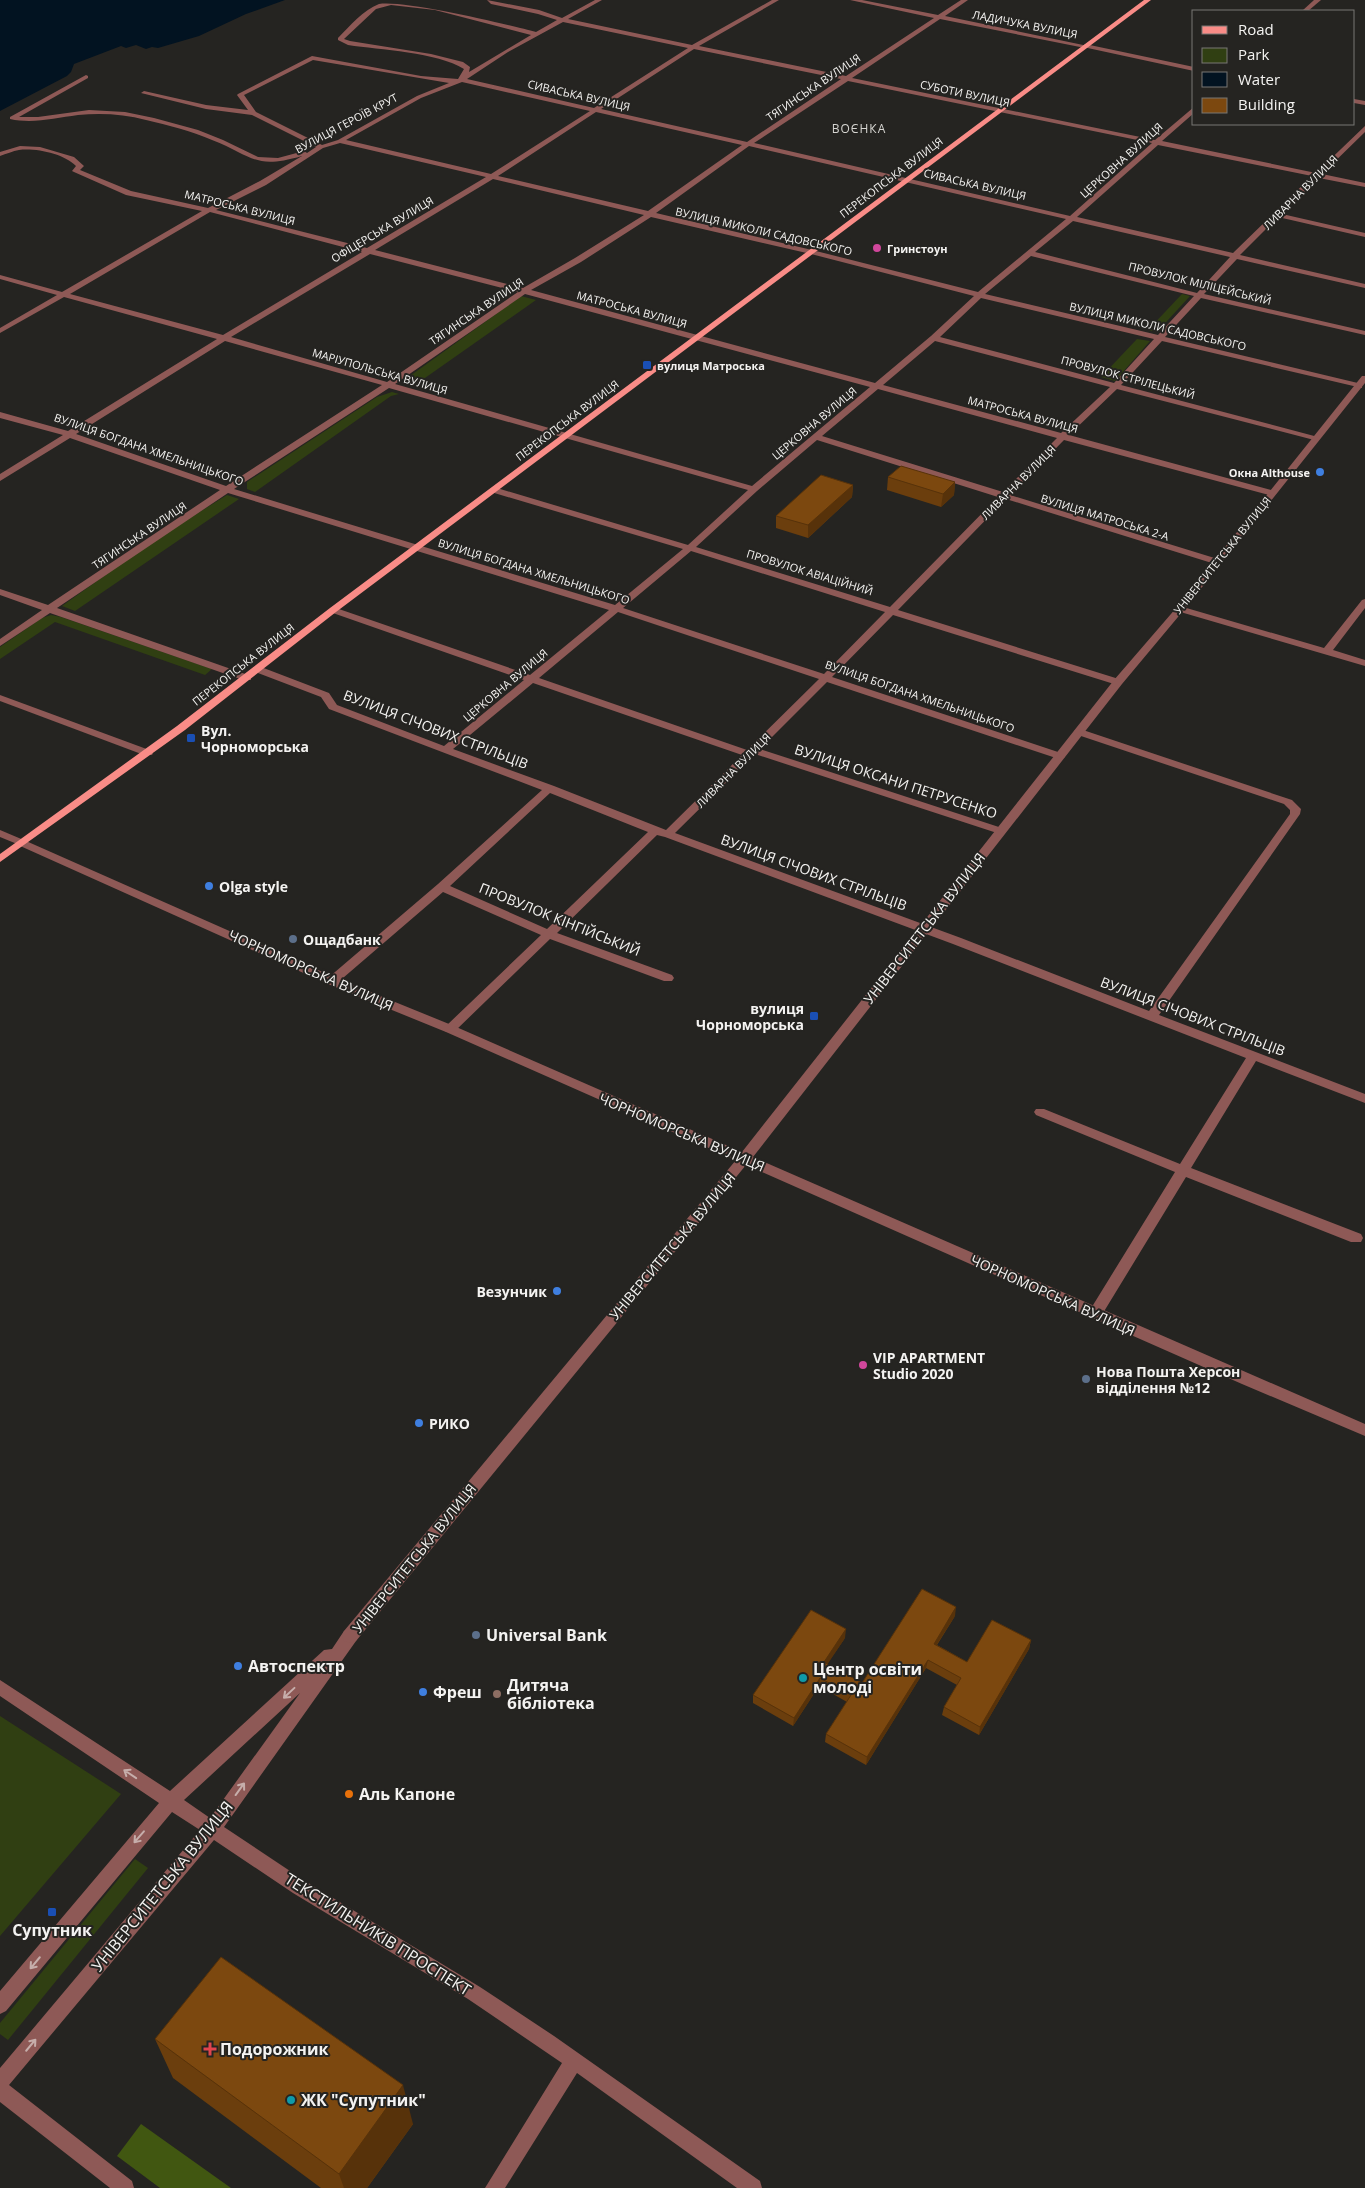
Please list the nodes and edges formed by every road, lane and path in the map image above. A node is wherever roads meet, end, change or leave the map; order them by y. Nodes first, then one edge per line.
1 (490, 0) edge
2 (599, 0) edge
3 (776, 0) edge
4 (853, 0) edge
5 (965, 0) edge
6 (1148, 0) edge
7 (1318, 0) edge
8 (1306, 10) edge
9 (939, 17) junction
10 (562, 20) junction
11 (536, 34) junction
12 (1085, 46) junction
13 (693, 47) junction
14 (1192, 69) edge
15 (86, 76) dead end
16 (846, 78) junction
17 (460, 81) junction
18 (144, 93) dead end
19 (594, 110) junction
20 (1002, 110) junction
21 (1192, 111) edge
22 (254, 114) junction
23 (1365, 128) edge
24 (340, 141) junction
25 (1158, 142) junction
26 (748, 144) junction
27 (321, 147) junction
28 (0, 154) edge
29 (1319, 174) junction
30 (492, 176) junction
31 (907, 180) junction
32 (1365, 185) edge
33 (209, 210) junction
34 (648, 215) junction
35 (1277, 215) junction
36 (1072, 218) junction
37 (1365, 235) edge
38 (367, 252) junction
39 (812, 252) junction
40 (1030, 253) junction
41 (1235, 256) junction
42 (0, 277) edge
43 (1365, 286) edge
44 (524, 291) junction
45 (64, 293) junction
46 (979, 295) junction
47 (1198, 295) junction
48 (0, 330) edge
49 (1365, 333) edge
50 (1159, 337) junction
51 (224, 338) junction
52 (698, 338) junction
53 (934, 338) junction
54 (1365, 378) edge
55 (388, 385) junction
56 (1118, 385) junction
57 (876, 386) junction
58 (1362, 387) edge
59 (0, 415) edge
60 (68, 434) junction
61 (566, 436) junction
62 (815, 436) junction
63 (1063, 436) junction
64 (1315, 439) junction
65 (0, 478) edge
66 (754, 489) junction
67 (229, 490) junction
68 (494, 490) junction
69 (1272, 493) junction
70 (1003, 496) junction
71 (416, 548) junction
72 (690, 548) junction
73 (1218, 562) junction
74 (0, 592) edge
75 (1365, 602) edge
76 (51, 609) junction
77 (617, 609) junction
78 (1180, 609) junction
79 (333, 610) junction
80 (891, 611) junction
81 (0, 643) edge
82 (1327, 651) junction
83 (1365, 663) edge
84 (257, 669) junction
85 (247, 678) junction
86 (530, 678) junction
87 (828, 678) junction
88 (1118, 682) junction
89 (0, 698) edge
90 (1080, 732) junction
91 (445, 750) junction
92 (750, 752) junction
93 (148, 753) junction
94 (1060, 756) junction
95 (550, 788) junction
96 (1001, 830) junction
97 (655, 832) junction
98 (0, 833) edge
99 (668, 834) junction
100 (22, 842) junction
101 (0, 859) edge
102 (442, 887) junction
103 (924, 928) junction
104 (549, 934) junction
105 (668, 978) dead end
106 (332, 981) junction
107 (1152, 1015) junction
108 (450, 1029) junction
109 (1253, 1056) junction
110 (1365, 1099) edge
111 (1040, 1112) dead end
112 (744, 1159) junction
113 (1182, 1170) junction
114 (1356, 1238) dead end
115 (1095, 1314) junction
116 (1365, 1430) edge
117 (350, 1636) junction
118 (0, 1687) edge
119 (171, 1801) junction
120 (212, 1829) junction
121 (0, 2005) edge
122 (574, 2061) junction
123 (0, 2082) edge
124 (0, 2090) edge
125 (126, 2188) edge
126 (494, 2188) edge
127 (753, 2188) edge

1 - 10 street, СУБОТИ ВУЛИЦЯ
2 - 10 street, ВУЛИЦЯ ГЕРОЇВ КРУТ
3 - 13 street, ОФІЦЕРСЬКА ВУЛИЦЯ
4 - 9 street, ЛАДИЧУКА ВУЛИЦЯ
5 - 9 street, ТЯГИНСЬКА ВУЛИЦЯ
6 - 12 main road, ПЕРЕКОПСЬКА ВУЛИЦЯ
7 - 8 street
9 - 12 street, ЛАДИЧУКА ВУЛИЦЯ
9 - 16 street, ТЯГИНСЬКА ВУЛИЦЯ
10 - 11 street, ВУЛИЦЯ ГЕРОЇВ КРУТ
10 - 13 street, СУБОТИ ВУЛИЦЯ
11 - 17 street, ВУЛИЦЯ ГЕРОЇВ КРУТ
11 - 17 street
12 - 14 street, ЛАДИЧУКА ВУЛИЦЯ
12 - 20 main road, ПЕРЕКОПСЬКА ВУЛИЦЯ
13 - 16 street, СУБОТИ ВУЛИЦЯ
13 - 19 street, ОФІЦЕРСЬКА ВУЛИЦЯ
15 - 27 street
16 - 20 street, СУБОТИ ВУЛИЦЯ
16 - 26 street, ТЯГИНСЬКА ВУЛИЦЯ
17 - 19 street, СИВАСЬКА ВУЛИЦЯ
17 - 22 street, СИВАСЬКА ВУЛИЦЯ
17 - 24 street, ВУЛИЦЯ ГЕРОЇВ КРУТ
18 - 22 street
19 - 26 street, СИВАСЬКА ВУЛИЦЯ
19 - 30 street, ОФІЦЕРСЬКА ВУЛИЦЯ
20 - 25 street, СУБОТИ ВУЛИЦЯ
20 - 31 main road, ПЕРЕКОПСЬКА ВУЛИЦЯ
21 - 25 street, ЦЕРКОВНА ВУЛИЦЯ
22 - 27 street
23 - 29 street, ЛИВАРНА ВУЛИЦЯ
24 - 27 street, ВУЛИЦЯ ГЕРОЇВ КРУТ
24 - 30 street, ВУЛИЦЯ МИКОЛИ САДОВСЬКОГО
25 - 29 street, СУБОТИ ВУЛИЦЯ
25 - 36 street, ЦЕРКОВНА ВУЛИЦЯ
26 - 31 street, СИВАСЬКА ВУЛИЦЯ
26 - 34 street, ТЯГИНСЬКА ВУЛИЦЯ
27 - 33 street, ВУЛИЦЯ ГЕРОЇВ КРУТ
28 - 33 street, МАТРОСЬКА ВУЛИЦЯ
29 - 32 street, СУБОТИ ВУЛИЦЯ
29 - 35 street, ЛИВАРНА ВУЛИЦЯ
30 - 34 street, ВУЛИЦЯ МИКОЛИ САДОВСЬКОГО
30 - 38 street, ОФІЦЕРСЬКА ВУЛИЦЯ
31 - 36 street, СИВАСЬКА ВУЛИЦЯ
31 - 39 main road, ПЕРЕКОПСЬКА ВУЛИЦЯ
33 - 38 street, МАТРОСЬКА ВУЛИЦЯ
33 - 45 street, ВУЛИЦЯ ГЕРОЇВ КРУТ
34 - 39 street, ВУЛИЦЯ МИКОЛИ САДОВСЬКОГО
34 - 44 street, ТЯГИНСЬКА ВУЛИЦЯ
35 - 37 street
35 - 41 street, ЛИВАРНА ВУЛИЦЯ
36 - 40 street, ЦЕРКОВНА ВУЛИЦЯ
36 - 41 street, СИВАСЬКА ВУЛИЦЯ
38 - 44 street, МАТРОСЬКА ВУЛИЦЯ
38 - 51 street, ОФІЦЕРСЬКА ВУЛИЦЯ
39 - 46 street, ВУЛИЦЯ МИКОЛИ САДОВСЬКОГО
39 - 52 main road, ПЕРЕКОПСЬКА ВУЛИЦЯ
40 - 46 street, ЦЕРКОВНА ВУЛИЦЯ
40 - 47 street, ПРОВУЛОК МІЛІЦЕЙСЬКИЙ
41 - 43 street, СИВАСЬКА ВУЛИЦЯ
41 - 47 street, ЛИВАРНА ВУЛИЦЯ
42 - 45 street, МАРІУПОЛЬСЬКА ВУЛИЦЯ
44 - 52 street, МАТРОСЬКА ВУЛИЦЯ
44 - 55 street, ТЯГИНСЬКА ВУЛИЦЯ
45 - 48 street, ВУЛИЦЯ ГЕРОЇВ КРУТ
45 - 51 street, МАРІУПОЛЬСЬКА ВУЛИЦЯ
46 - 50 street, ВУЛИЦЯ МИКОЛИ САДОВСЬКОГО
46 - 53 street, ЦЕРКОВНА ВУЛИЦЯ
47 - 49 street, ПРОВУЛОК МІЛІЦЕЙСЬКИЙ
47 - 50 street, ЛИВАРНА ВУЛИЦЯ
50 - 56 street, ЛИВАРНА ВУЛИЦЯ
50 - 58 street, ВУЛИЦЯ МИКОЛИ САДОВСЬКОГО
51 - 55 street, МАРІУПОЛЬСЬКА ВУЛИЦЯ
51 - 60 street, ОФІЦЕРСЬКА ВУЛИЦЯ
52 - 57 street, МАТРОСЬКА ВУЛИЦЯ
52 - 61 main road, ПЕРЕКОПСЬКА ВУЛИЦЯ
53 - 56 street, ПРОВУЛОК СТРІЛЕЦЬКИЙ
53 - 57 street, ЦЕРКОВНА ВУЛИЦЯ
54 - 58 street, УНІВЕРСИТЕТСЬКА ВУЛИЦЯ
55 - 61 street, МАРІУПОЛЬСЬКА ВУЛИЦЯ
55 - 67 street, ТЯГИНСЬКА ВУЛИЦЯ
56 - 63 street, ЛИВАРНА ВУЛИЦЯ
56 - 64 street, ПРОВУЛОК СТРІЛЕЦЬКИЙ
57 - 62 street, ЦЕРКОВНА ВУЛИЦЯ
57 - 63 street, МАТРОСЬКА ВУЛИЦЯ
58 - 64 street, УНІВЕРСИТЕТСЬКА ВУЛИЦЯ
59 - 60 street, ВУЛИЦЯ БОГДАНА ХМЕЛЬНИЦЬКОГО
60 - 65 street, ОФІЦЕРСЬКА ВУЛИЦЯ
60 - 67 street, ВУЛИЦЯ БОГДАНА ХМЕЛЬНИЦЬКОГО
61 - 66 street, МАРІУПОЛЬСЬКА ВУЛИЦЯ
61 - 68 main road, ПЕРЕКОПСЬКА ВУЛИЦЯ
62 - 66 street, ЦЕРКОВНА ВУЛИЦЯ
62 - 70 street, ВУЛИЦЯ МАТРОСЬКА 2-А
63 - 69 street, МАТРОСЬКА ВУЛИЦЯ
63 - 70 street, ЛИВАРНА ВУЛИЦЯ
64 - 69 street, УНІВЕРСИТЕТСЬКА ВУЛИЦЯ
66 - 72 street, ЦЕРКОВНА ВУЛИЦЯ
67 - 71 street, ВУЛИЦЯ БОГДАНА ХМЕЛЬНИЦЬКОГО
67 - 76 street, ТЯГИНСЬКА ВУЛИЦЯ
68 - 71 main road, ПЕРЕКОПСЬКА ВУЛИЦЯ
68 - 72 street, ПРОВУЛОК АВІАЦІЙНИЙ
69 - 73 street, УНІВЕРСИТЕТСЬКА ВУЛИЦЯ
70 - 73 street, ВУЛИЦЯ МАТРОСЬКА 2-А
70 - 80 street, ЛИВАРНА ВУЛИЦЯ
71 - 77 street, ВУЛИЦЯ БОГДАНА ХМЕЛЬНИЦЬКОГО
71 - 79 main road, ПЕРЕКОПСЬКА ВУЛИЦЯ
72 - 77 street, ЦЕРКОВНА ВУЛИЦЯ
72 - 80 street, ПРОВУЛОК АВІАЦІЙНИЙ
73 - 78 street, УНІВЕРСИТЕТСЬКА ВУЛИЦЯ
74 - 76 street
75 - 82 street
76 - 81 street, ТЯГИНСЬКА ВУЛИЦЯ
76 - 85 street
77 - 86 street, ЦЕРКОВНА ВУЛИЦЯ
77 - 87 street, ВУЛИЦЯ БОГДАНА ХМЕЛЬНИЦЬКОГО
78 - 82 street
78 - 88 street, УНІВЕРСИТЕТСЬКА ВУЛИЦЯ
79 - 84 main road, ПЕРЕКОПСЬКА ВУЛИЦЯ
79 - 86 street, ВУЛИЦЯ ОКСАНИ ПЕТРУСЕНКО
80 - 87 street, ЛИВАРНА ВУЛИЦЯ
80 - 88 street, ПРОВУЛОК АВІАЦІЙНИЙ
82 - 83 street
84 - 85 main road, ПЕРЕКОПСЬКА ВУЛИЦЯ
84 - 91 street, ВУЛИЦЯ СІЧОВИХ СТРІЛЬЦІВ
85 - 93 main road, ПЕРЕКОПСЬКА ВУЛИЦЯ
86 - 91 street, ЦЕРКОВНА ВУЛИЦЯ
86 - 92 street, ВУЛИЦЯ ОКСАНИ ПЕТРУСЕНКО
87 - 92 street, ЛИВАРНА ВУЛИЦЯ
87 - 94 street, ВУЛИЦЯ БОГДАНА ХМЕЛЬНИЦЬКОГО
88 - 90 street, УНІВЕРСИТЕТСЬКА ВУЛИЦЯ
89 - 93 street
90 - 94 street, УНІВЕРСИТЕТСЬКА ВУЛИЦЯ
90 - 107 street
91 - 95 street, ВУЛИЦЯ СІЧОВИХ СТРІЛЬЦІВ
92 - 96 street, ВУЛИЦЯ ОКСАНИ ПЕТРУСЕНКО
92 - 99 street, ЛИВАРНА ВУЛИЦЯ
93 - 100 main road, ПЕРЕКОПСЬКА ВУЛИЦЯ
94 - 96 street, УНІВЕРСИТЕТСЬКА ВУЛИЦЯ
95 - 97 street, ВУЛИЦЯ СІЧОВИХ СТРІЛЬЦІВ
95 - 102 street
96 - 103 street, УНІВЕРСИТЕТСЬКА ВУЛИЦЯ
97 - 99 street, ВУЛИЦЯ СІЧОВИХ СТРІЛЬЦІВ
97 - 104 street
98 - 100 street, ЧОРНОМОРСЬКА ВУЛИЦЯ
99 - 103 street, ВУЛИЦЯ СІЧОВИХ СТРІЛЬЦІВ
100 - 101 main road, ПЕРЕКОПСЬКА ВУЛИЦЯ
100 - 106 street, ЧОРНОМОРСЬКА ВУЛИЦЯ
102 - 104 street, ПРОВУЛОК КІНГІЙСЬКИЙ
102 - 106 street
103 - 107 street, ВУЛИЦЯ СІЧОВИХ СТРІЛЬЦІВ
103 - 112 street, УНІВЕРСИТЕТСЬКА ВУЛИЦЯ
104 - 105 street, ПРОВУЛОК КІНГІЙСЬКИЙ
104 - 108 street
106 - 108 street, ЧОРНОМОРСЬКА ВУЛИЦЯ
107 - 109 street, ВУЛИЦЯ СІЧОВИХ СТРІЛЬЦІВ
108 - 112 street, ЧОРНОМОРСЬКА ВУЛИЦЯ
109 - 110 street, ВУЛИЦЯ СІЧОВИХ СТРІЛЬЦІВ
109 - 113 street
111 - 113 street
112 - 115 street, ЧОРНОМОРСЬКА ВУЛИЦЯ
112 - 117 street, УНІВЕРСИТЕТСЬКА ВУЛИЦЯ
113 - 114 street
113 - 115 street
115 - 116 street, ЧОРНОМОРСЬКА ВУЛИЦЯ
117 -> 119 street, УНІВЕРСИТЕТСЬКА ВУЛИЦЯ
120 -> 117 street, УНІВЕРСИТЕТСЬКА ВУЛИЦЯ
119 -> 118 street, ТЕКСТИЛЬНИКІВ ПРОСПЕКТ
119 - 120 street, ТЕКСТИЛЬНИКІВ ПРОСПЕКТ
119 -> 121 street, УНІВЕРСИТЕТСЬКА ВУЛИЦЯ
120 - 122 street, ТЕКСТИЛЬНИКІВ ПРОСПЕКТ
123 -> 120 street, УНІВЕРСИТЕТСЬКА ВУЛИЦЯ
122 - 126 street
122 - 127 street, ТЕКСТИЛЬНИКІВ ПРОСПЕКТ
124 - 125 street

